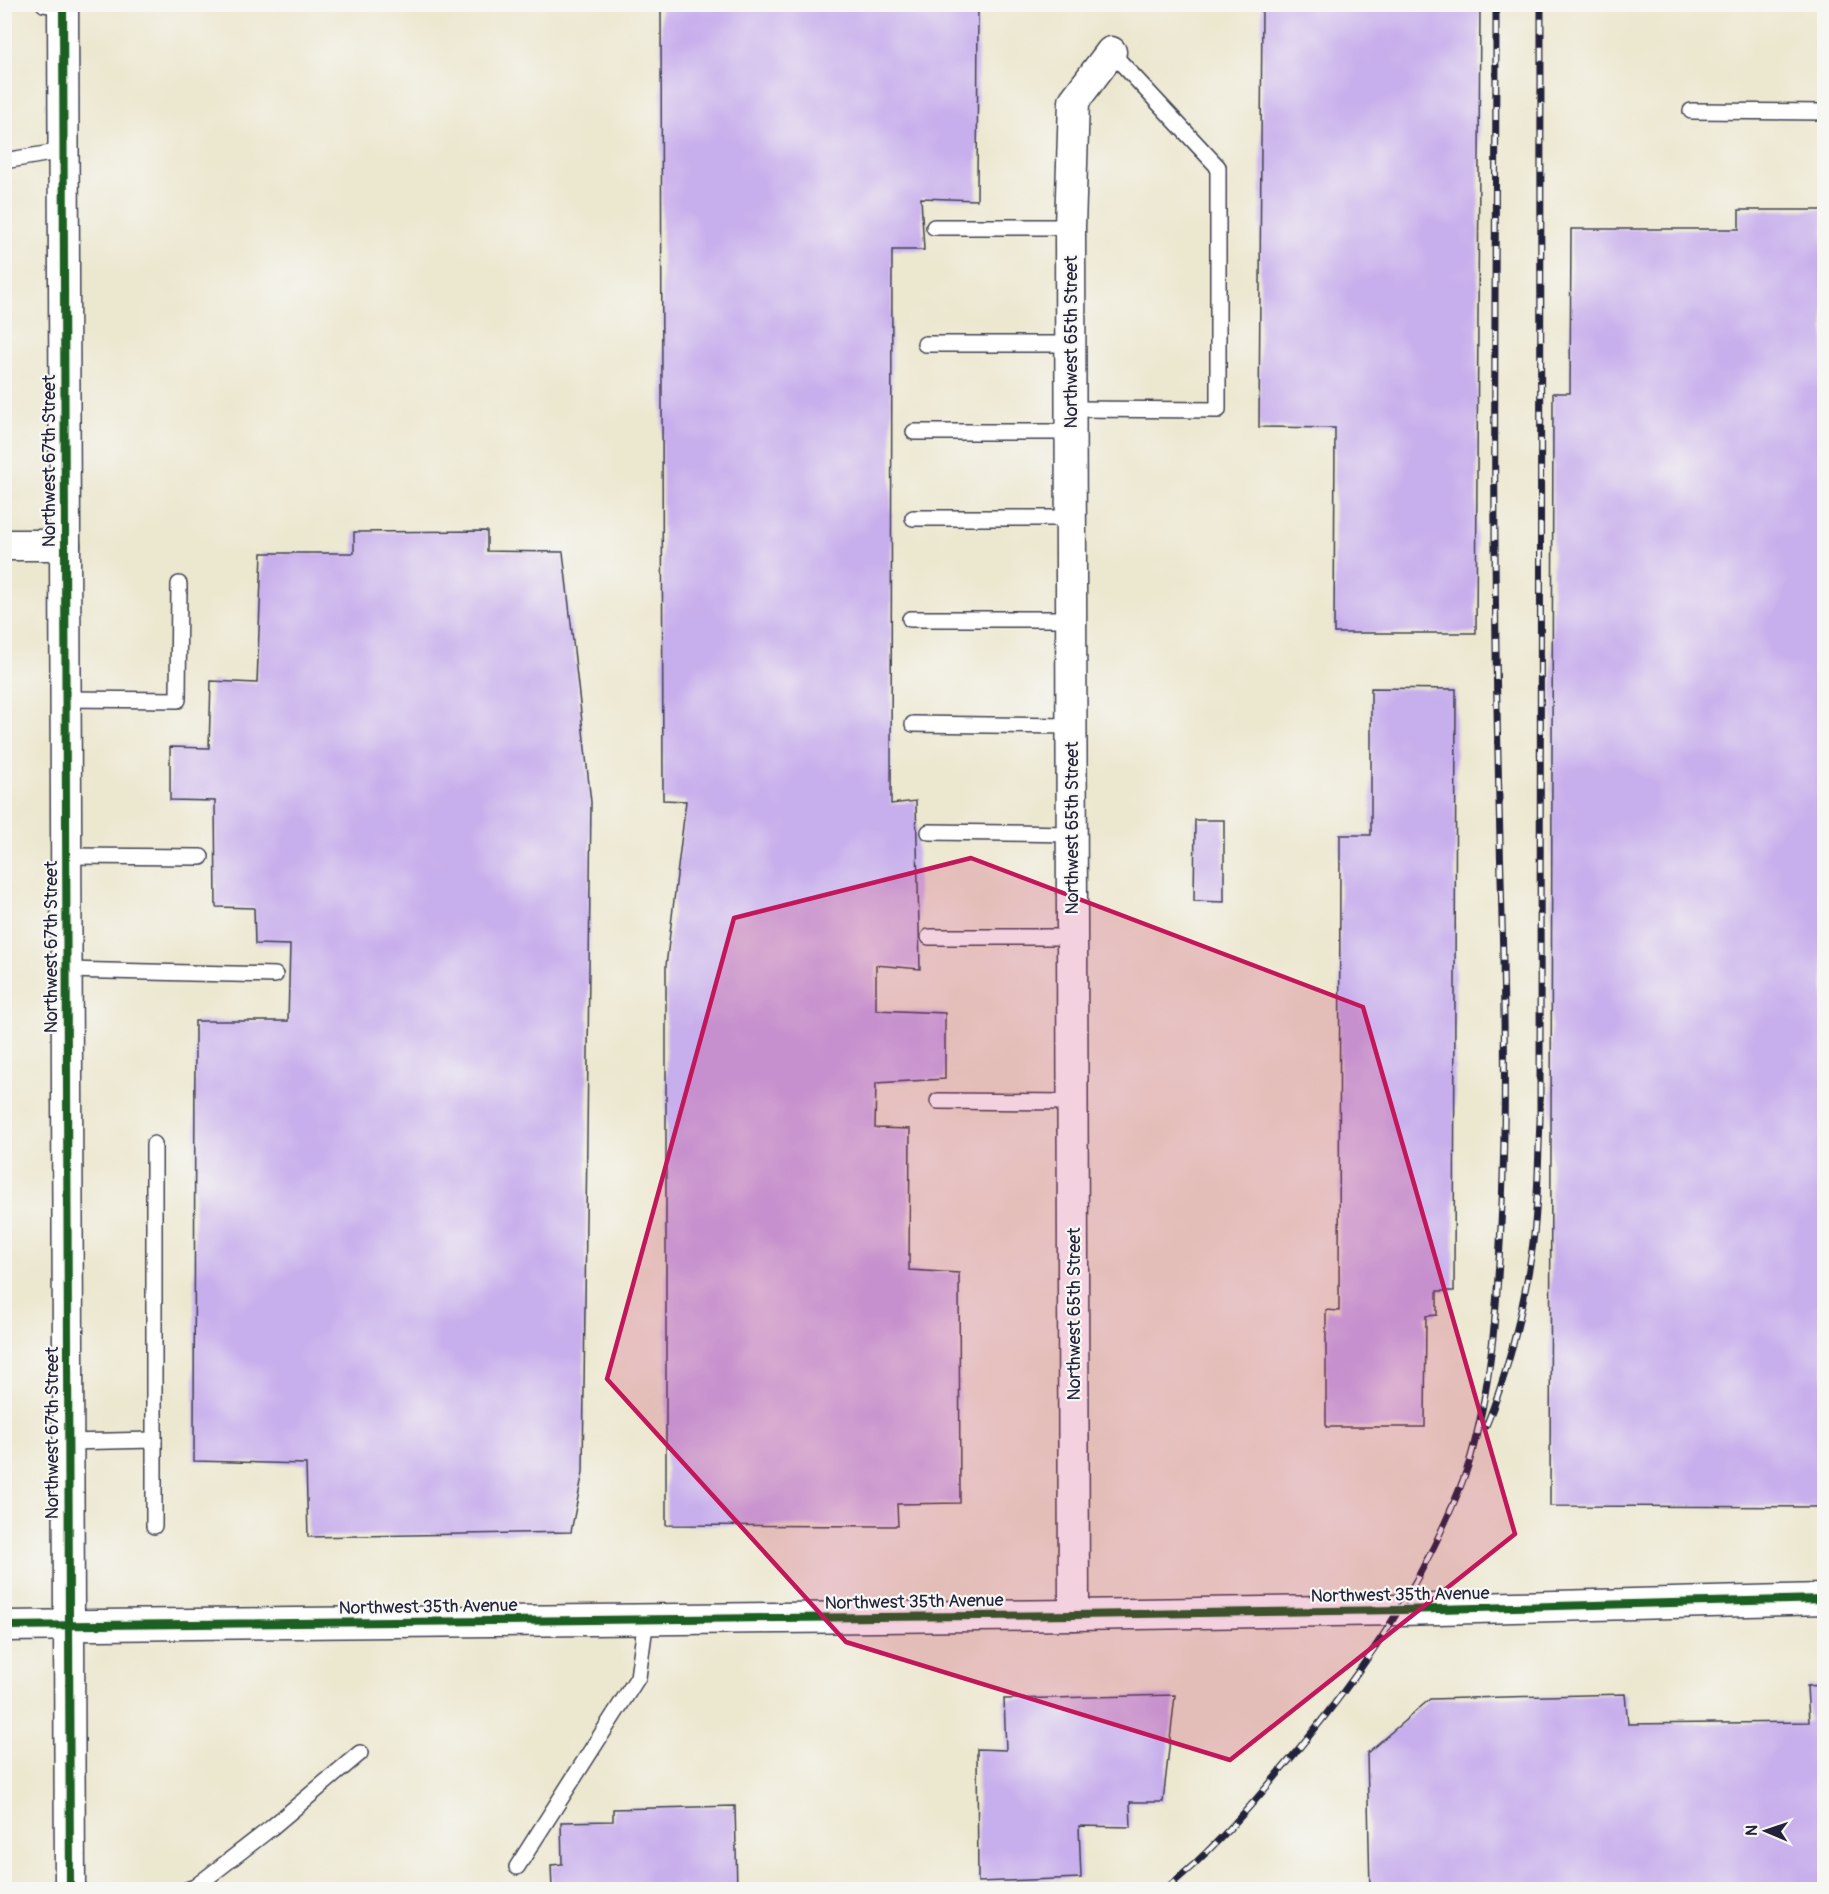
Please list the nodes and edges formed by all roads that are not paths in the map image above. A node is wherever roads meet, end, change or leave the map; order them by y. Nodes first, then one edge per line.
1 (56, 5) edge
2 (1111, 52) joint
3 (1691, 111) dead end
4 (1824, 112) edge
5 (63, 151) junction
6 (4, 161) edge
7 (934, 227) dead end
8 (1070, 227) junction
9 (1071, 344) junction
10 (925, 345) dead end
11 (1071, 421) junction
12 (914, 432) dead end
13 (913, 518) dead end
14 (1071, 518) junction
15 (4, 545) edge
16 (65, 545) junction
17 (179, 584) dead end
18 (910, 619) dead end
19 (1072, 619) junction
20 (65, 699) junction
21 (912, 724) dead end
22 (1072, 726) junction
23 (929, 832) dead end
24 (1072, 834) junction
25 (66, 856) junction
26 (201, 857) dead end
27 (929, 937) dead end
28 (1072, 937) junction
29 (66, 970) junction
30 (275, 975) dead end
31 (938, 1101) dead end
32 (1073, 1102) junction
33 (154, 1144) dead end
34 (154, 1440) junction
35 (67, 1442) junction
36 (154, 1526) dead end
37 (1824, 1599) edge
38 (1074, 1616) junction
39 (646, 1619) junction
40 (4, 1626) edge
41 (67, 1627) junction
42 (360, 1753) dead end
43 (517, 1867) dead end
44 (70, 1890) edge
45 (187, 1890) edge

1 - 5 street, Northwest 67th Street
2 - 8 street, Northwest 65th Street
2 - 11 lane
3 - 4 lane
5 - 6 lane
5 - 16 street, Northwest 67th Street
7 - 8 lane
8 - 9 street, Northwest 65th Street
9 - 10 lane
9 - 11 street, Northwest 65th Street
11 - 12 lane
11 - 14 street, Northwest 65th Street
13 - 14 lane
14 - 19 street, Northwest 65th Street
15 - 16 street
16 - 20 street, Northwest 67th Street
17 - 20 lane
18 - 19 lane
19 - 22 street, Northwest 65th Street
20 - 25 street, Northwest 67th Street
21 - 22 lane
22 - 24 street, Northwest 65th Street
23 - 24 lane
24 - 28 street, Northwest 65th Street
25 - 26 lane
25 - 29 street, Northwest 67th Street
27 - 28 lane
28 - 32 street, Northwest 65th Street
29 - 30 lane
29 - 35 street, Northwest 67th Street
31 - 32 lane
32 - 38 street, Northwest 65th Street
33 - 34 lane
34 - 35 lane
34 - 36 lane
35 - 41 street, Northwest 67th Street
37 - 38 street, Northwest 35th Avenue
38 - 39 street, Northwest 35th Avenue
39 - 41 street, Northwest 35th Avenue
39 - 43 lane
40 - 41 street, Northwest 35th Avenue
41 - 44 street, Northwest 67th Street
42 - 45 lane

